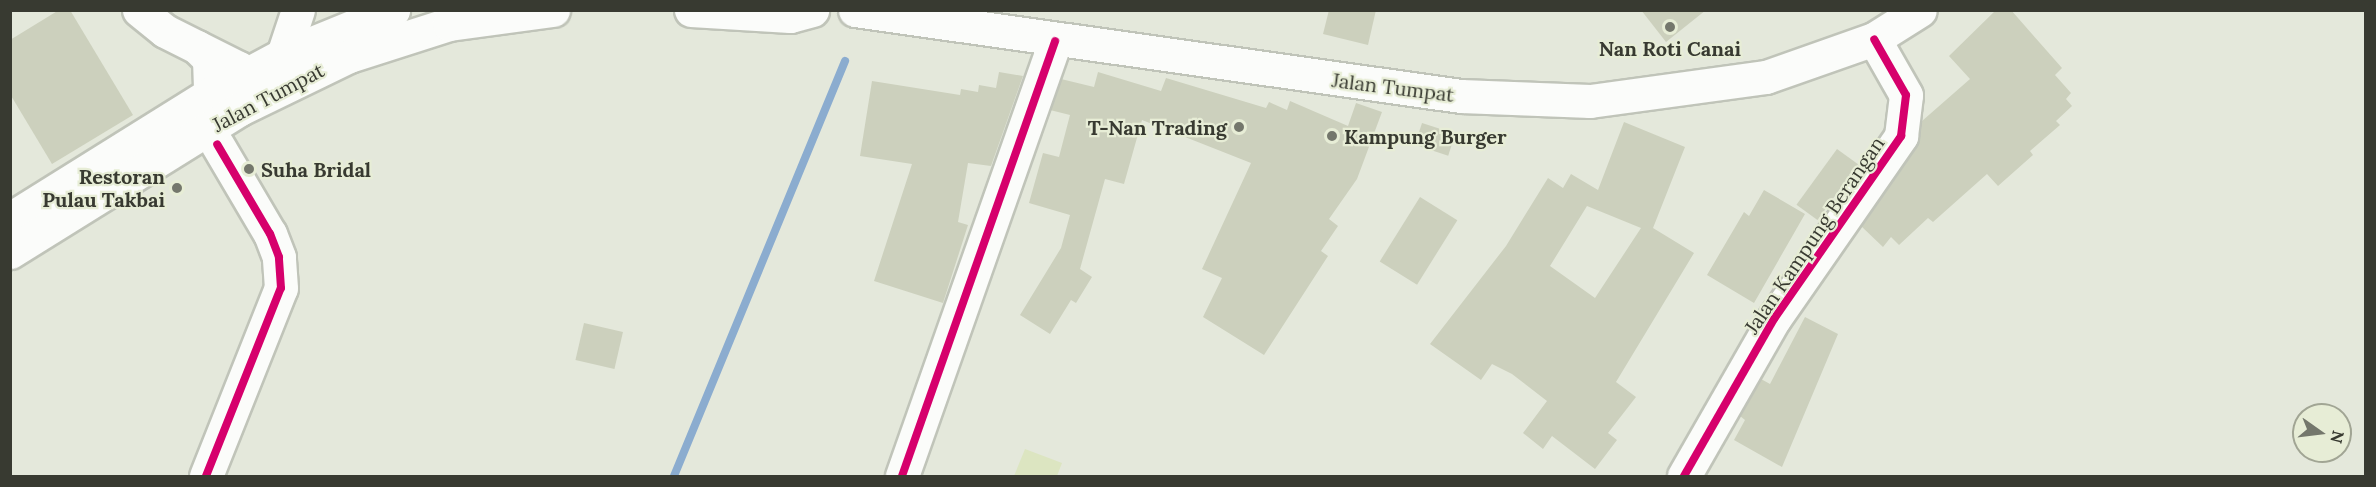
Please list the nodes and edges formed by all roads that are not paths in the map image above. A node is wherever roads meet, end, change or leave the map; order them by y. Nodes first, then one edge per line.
1 (298, 10) edge
2 (393, 10) edge
3 (553, 10) edge
4 (691, 10) edge
5 (812, 10) edge
6 (855, 10) edge
7 (1920, 10) edge
8 (145, 14) edge
9 (449, 24) junction
10 (334, 35) edge
11 (1874, 39) junction
12 (1055, 41) junction
13 (197, 46) junction
14 (269, 75) junction
15 (210, 94) junction
16 (217, 144) junction
17 (104, 190) junction
18 (10, 219) edge
19 (10, 252) edge
20 (206, 477) edge
21 (902, 477) edge
22 (1684, 477) edge

1 - 14 main road
2 - 10 main road, Jalan Tumpat
3 - 9 main road, Jalan Tumpat
4 - 5 main road
6 - 12 main road, Jalan Tumpat
7 - 11 main road, Jalan Tumpat
8 - 13 main road
8 - 14 main road
9 - 10 main road, Jalan Tumpat
9 - 16 main road
10 - 14 main road, Jalan Tumpat
11 - 12 main road, Jalan Tumpat
11 - 22 main road, Jalan Kampung Berangan
12 - 21 main road
13 - 14 main road
13 - 15 main road
14 - 15 main road, Jalan Tumpat
14 - 17 main road, Jalan Tumpat
15 - 18 main road, Jalan Tumpat
16 - 17 main road
16 - 20 main road
17 - 19 main road, Jalan Tumpat

